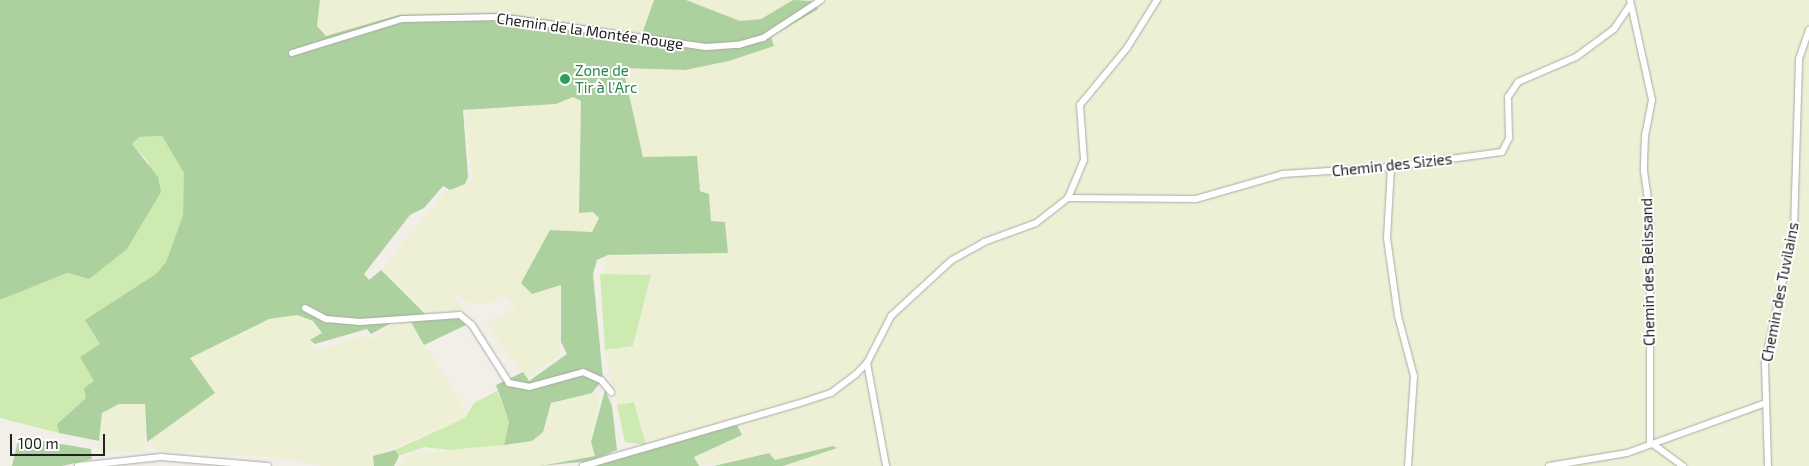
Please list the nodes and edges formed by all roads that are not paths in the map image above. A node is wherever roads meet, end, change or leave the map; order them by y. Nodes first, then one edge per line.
1 (821, 0) edge
2 (1158, 0) edge
3 (1630, 3) edge
4 (1629, 16) junction
5 (1809, 30) edge
6 (292, 53) dead end
7 (1391, 167) junction
8 (1068, 198) junction
9 (305, 308) dead end
10 (867, 363) junction
11 (611, 392) dead end
12 (1764, 404) junction
13 (1650, 442) junction
14 (78, 466) edge
15 (268, 466) edge
16 (583, 466) edge
17 (886, 466) edge
18 (1408, 466) edge
19 (1549, 466) edge
20 (1682, 466) edge
21 (1768, 466) edge

1 - 6 street, Chemin de la Montée Rouge
2 - 8 street
3 - 4 street, Chemin des Belissand
4 - 7 street, Chemin des Sizies
4 - 13 street, Chemin des Belissand
5 - 12 street, Chemin des Tuvilains
7 - 8 street, Chemin des Sizies
7 - 18 street
8 - 10 street
9 - 11 street
10 - 16 street
10 - 17 street
12 - 13 street
12 - 21 street, Chemin des Tuvilains
13 - 19 street
13 - 20 street
14 - 15 street

